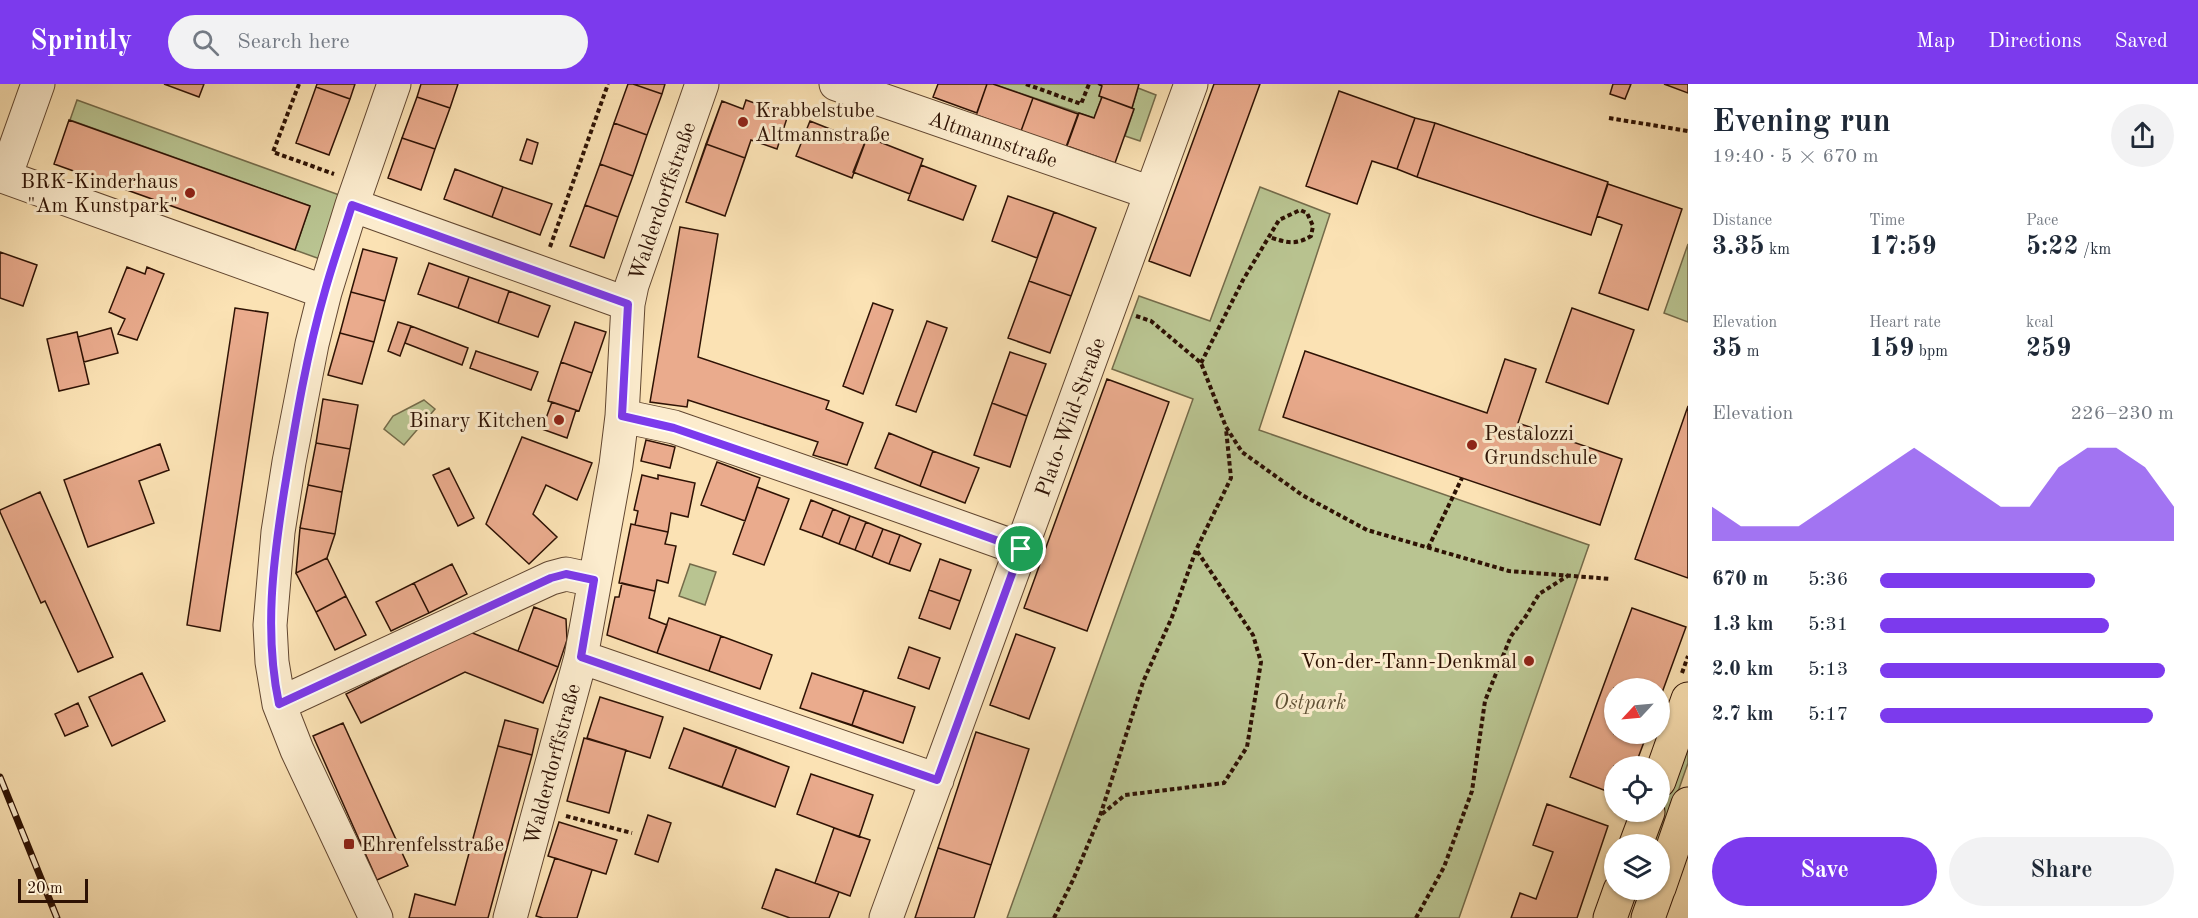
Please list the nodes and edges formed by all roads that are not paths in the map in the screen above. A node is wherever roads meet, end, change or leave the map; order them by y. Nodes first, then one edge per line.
1 (38, 84) edge
2 (394, 84) edge
3 (702, 84) edge
4 (836, 84) edge
5 (1191, 84) edge
6 (1151, 193) junction
7 (356, 194) junction
8 (325, 292) junction
9 (628, 304) junction
10 (622, 416) junction
11 (1021, 549) junction
12 (594, 580) junction
13 (581, 657) junction
14 (1688, 699) edge
15 (279, 704) junction
16 (1668, 756) edge
17 (937, 780) junction
18 (1688, 804) edge
19 (1670, 857) edge
20 (1616, 900) edge
21 (1655, 900) edge
22 (376, 918) edge
23 (510, 918) edge
24 (886, 918) edge
25 (1610, 918) edge
26 (1648, 918) edge

1 - 8 street
2 - 7 street
3 - 9 street, Walderdorffstraße
4 - 6 street, Altmannstraße
5 - 6 street, Plato-Wild-Straße
6 - 11 street, Plato-Wild-Straße
7 - 8 street
7 - 9 street
8 - 15 street
9 - 10 street, Walderdorffstraße
10 - 11 street
10 - 12 street, Walderdorffstraße
11 - 17 street, Plato-Wild-Straße
12 - 13 street, Walderdorffstraße
12 - 15 street
13 - 17 street
13 - 23 street, Walderdorffstraße
14 - 16 main road
15 - 22 street
17 - 24 street, Plato-Wild-Straße
18 - 19 main road
20 - 25 main road
21 - 26 main road

